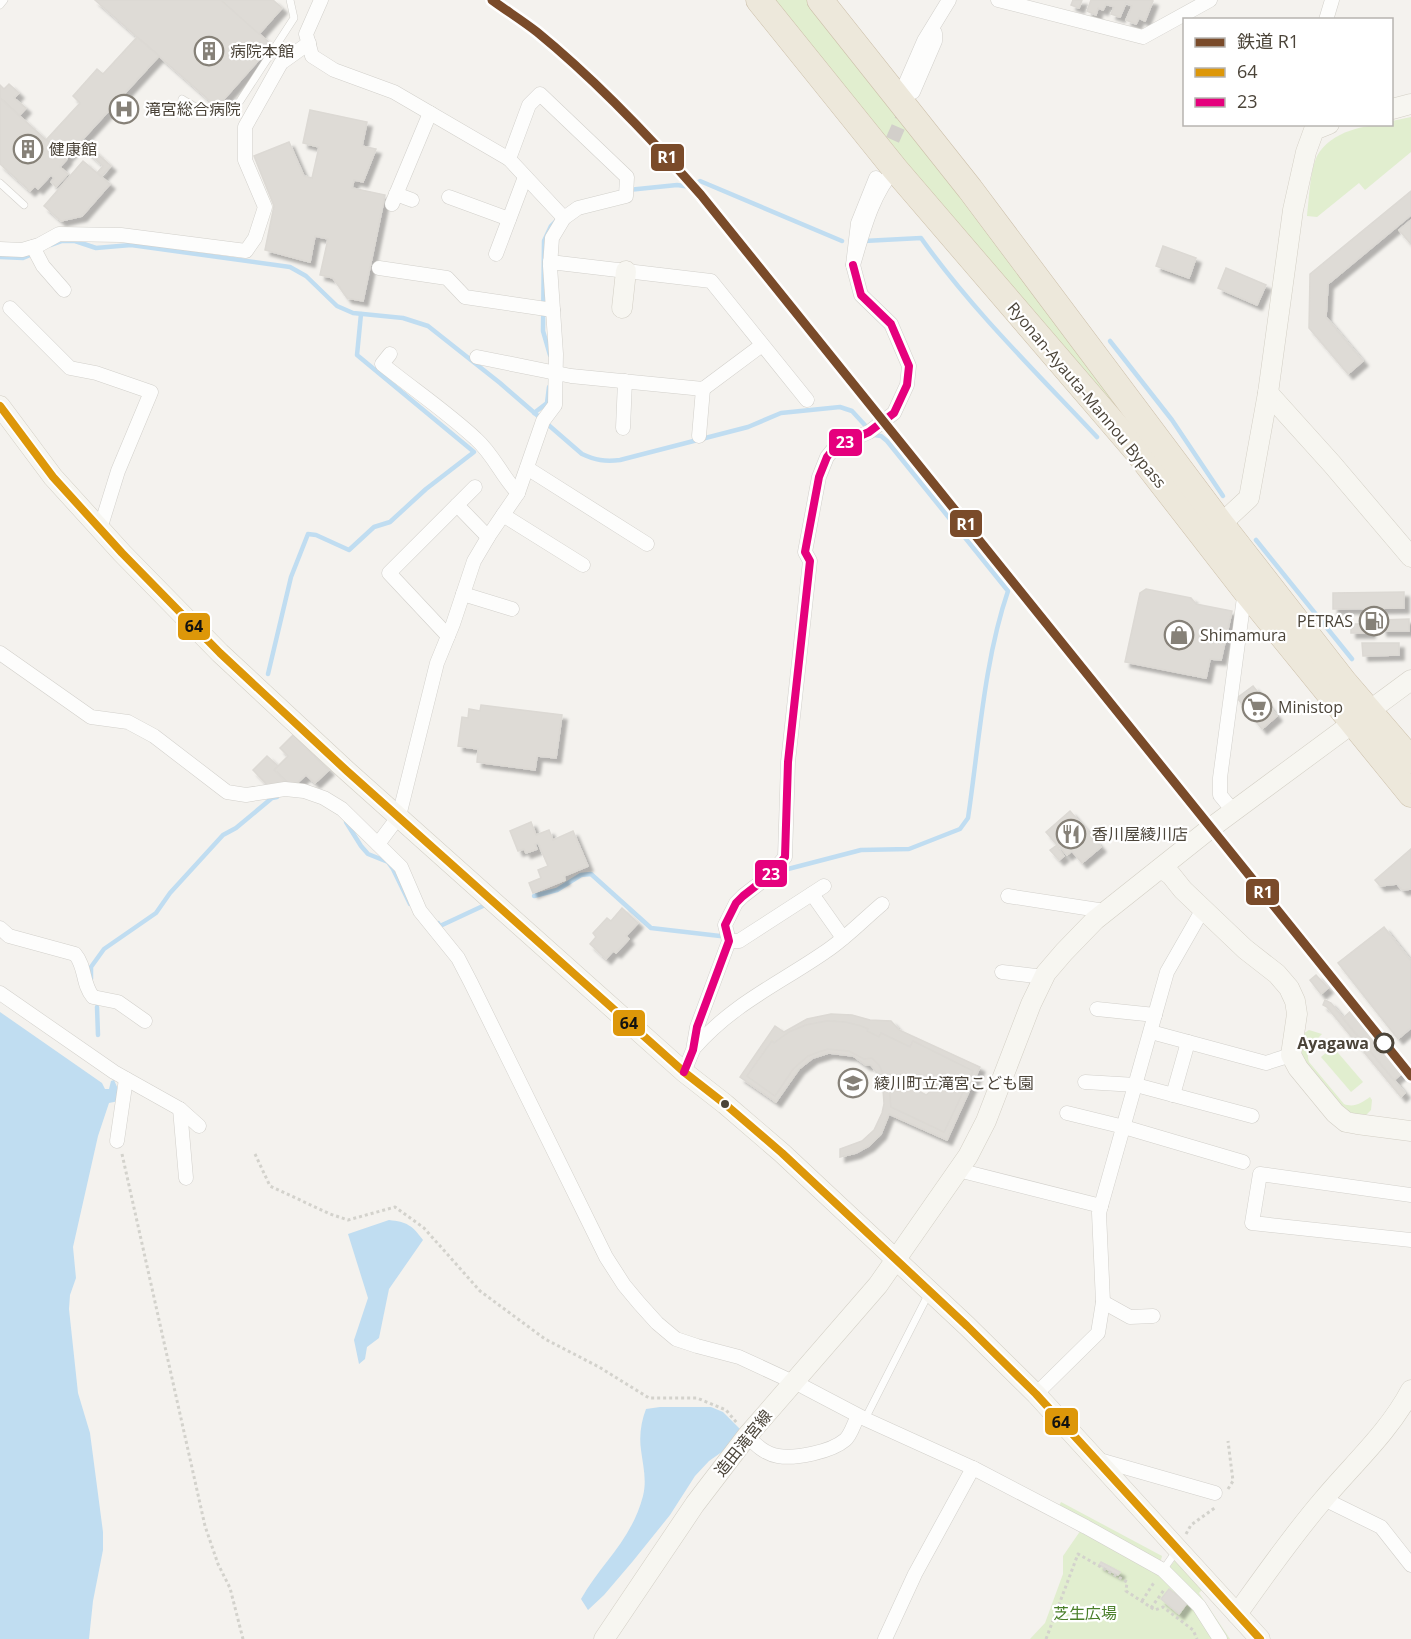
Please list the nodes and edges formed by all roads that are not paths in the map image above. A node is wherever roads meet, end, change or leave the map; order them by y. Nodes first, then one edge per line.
1 (4, 0) edge
2 (290, 0) edge
3 (321, 0) edge
4 (759, 0) edge
5 (820, 0) edge
6 (949, 0) edge
7 (998, 0) edge
8 (1210, 0) edge
9 (1332, 0) edge
10 (0, 5) edge
11 (1327, 18) edge
12 (309, 44) junction
13 (905, 95) junction
14 (182, 99) dead end
15 (1411, 104) edge
16 (1393, 109) edge
17 (430, 112) junction
18 (1319, 126) edge
19 (509, 159) junction
20 (885, 174) junction
21 (525, 177) junction
22 (0, 183) edge
23 (449, 197) dead end
24 (412, 200) dead end
25 (24, 205) dead end
26 (562, 215) junction
27 (509, 219) junction
28 (0, 249) edge
29 (35, 251) junction
30 (495, 254) dead end
31 (550, 262) junction
32 (852, 265) junction
33 (379, 268) dead end
34 (626, 271) junction
35 (64, 290) dead end
36 (10, 308) dead end
37 (622, 308) dead end
38 (547, 309) junction
39 (762, 345) junction
40 (390, 354) dead end
41 (477, 357) dead end
42 (552, 372) junction
43 (625, 381) junction
44 (703, 389) junction
45 (1268, 393) junction
46 (807, 400) dead end
47 (0, 406) edge
48 (623, 428) dead end
49 (699, 436) dead end
50 (527, 468) junction
51 (475, 487) dead end
52 (518, 493) junction
53 (457, 506) junction
54 (503, 515) junction
55 (1221, 524) junction
56 (100, 529) junction
57 (488, 537) junction
58 (647, 544) dead end
59 (1411, 557) edge
60 (584, 565) dead end
61 (1245, 591) junction
62 (463, 594) junction
63 (512, 609) dead end
64 (448, 636) junction
65 (0, 653) edge
66 (1411, 680) edge
67 (1362, 718) junction
68 (1411, 760) edge
69 (1411, 794) edge
70 (1234, 812) junction
71 (399, 816) junction
72 (378, 844) junction
73 (1161, 868) junction
74 (824, 886) dead end
75 (812, 894) junction
76 (1008, 896) dead end
77 (882, 904) dead end
78 (1203, 909) junction
79 (1105, 912) junction
80 (0, 928) edge
81 (843, 938) junction
82 (729, 940) junction
83 (1002, 972) dead end
84 (1044, 977) junction
85 (0, 993) edge
86 (1097, 1009) dead end
87 (1155, 1015) junction
88 (145, 1021) dead end
89 (1151, 1032) junction
90 (1188, 1042) junction
91 (693, 1050) junction
92 (1291, 1055) junction
93 (684, 1072) junction
94 (126, 1078) junction
95 (1084, 1082) dead end
96 (1136, 1085) junction
97 (1173, 1095) junction
98 (180, 1109) junction
99 (1067, 1113) dead end
100 (1252, 1116) dead end
101 (199, 1126) dead end
102 (1124, 1127) junction
103 (1411, 1131) edge
104 (117, 1141) road end
105 (1243, 1162) dead end
106 (958, 1170) junction
107 (186, 1178) dead end
108 (1411, 1195) edge
109 (1101, 1206) junction
110 (1411, 1240) edge
111 (897, 1259) junction
112 (930, 1292) junction
113 (1103, 1302) junction
114 (1153, 1316) dead end
115 (793, 1382) junction
116 (1036, 1394) junction
117 (1408, 1405) edge
118 (861, 1417) junction
119 (747, 1436) junction
120 (1095, 1459) junction
121 (973, 1468) junction
122 (1215, 1492) dead end
123 (1323, 1499) junction
124 (1178, 1549) junction
125 (1411, 1564) edge
126 (1163, 1570) junction
127 (1237, 1614) junction
128 (604, 1639) edge
129 (885, 1639) edge
130 (1220, 1639) edge
131 (1260, 1639) edge

1 - 10 lane
2 - 14 lane
3 - 12 street
4 - 20 highway, Ryonan-Ayauta-Mannou Bypass
5 - 13 highway, Ryonan-Ayauta-Mannou Bypass
6 - 13 street
7 - 8 street
9 - 11 street
12 - 17 street
12 - 29 street
13 - 55 highway, Ryonan-Ayauta-Mannou Bypass
15 - 16 main road
17 - 19 street
17 - 24 street
18 - 45 main road
19 - 21 street
19 - 26 street
20 - 32 street
20 - 32 street
20 - 61 highway, Ryonan-Ayauta-Mannou Bypass
21 - 26 street
21 - 27 street
22 - 25 lane
23 - 27 street
26 - 31 street
27 - 30 street
28 - 29 street
29 - 35 street
31 - 34 street
31 - 38 street
32 - 82 street
33 - 38 street
34 - 37 main road
34 - 39 street
36 - 56 street
38 - 42 street
39 - 44 street
39 - 46 street
40 - 52 street
41 - 42 street
42 - 43 street
42 - 50 street
43 - 44 street
43 - 48 street
44 - 49 street
45 - 55 main road
45 - 59 main road
47 - 56 main road
50 - 52 street
50 - 58 street
51 - 53 street
52 - 54 street
53 - 57 street
53 - 64 street
54 - 57 street
54 - 60 street
55 - 67 highway, Ryonan-Ayauta-Mannou Bypass
56 - 71 main road
57 - 62 street
61 - 67 highway, Ryonan-Ayauta-Mannou Bypass
61 - 70 street
62 - 63 street
62 - 64 street
64 - 71 street
65 - 72 street
66 - 67 main road, 造田滝宮線
67 - 68 highway, Ryonan-Ayauta-Mannou Bypass
67 - 69 highway, Ryonan-Ayauta-Mannou Bypass
67 - 70 main road, 造田滝宮線
70 - 73 main road, 造田滝宮線
71 - 72 street
71 - 93 main road
72 - 115 street
73 - 78 main road
73 - 79 main road, 造田滝宮線
74 - 75 street
75 - 81 street
75 - 82 street
76 - 79 street
77 - 81 street
78 - 87 street
78 - 92 main road
79 - 84 main road, 造田滝宮線
80 - 88 street
81 - 91 street
82 - 91 street
83 - 84 street
84 - 106 main road, 造田滝宮線
85 - 94 street
86 - 87 street
87 - 89 street
89 - 90 street
89 - 96 street
90 - 92 street
90 - 97 street
91 - 93 street
92 - 103 main road
93 - 111 main road
94 - 98 street
94 - 104 street
95 - 96 street
96 - 97 street
96 - 102 street
97 - 100 street
98 - 101 street
98 - 107 street
99 - 102 street
102 - 105 street
102 - 109 street
106 - 109 street
106 - 111 main road, 造田滝宮線
108 - 110 street
109 - 113 street
111 - 112 main road
111 - 115 main road, 造田滝宮線
112 - 116 main road
112 - 118 lane
113 - 114 street
113 - 116 street
115 - 118 street
115 - 119 main road, 造田滝宮線
116 - 120 main road
117 - 123 main road
118 - 119 street
118 - 121 street
119 - 128 main road, 造田滝宮線
120 - 122 street
120 - 124 main road
121 - 126 street
121 - 129 street
123 - 125 street
123 - 127 main road
124 - 126 lane
124 - 127 main road
126 - 130 street
127 - 131 main road

